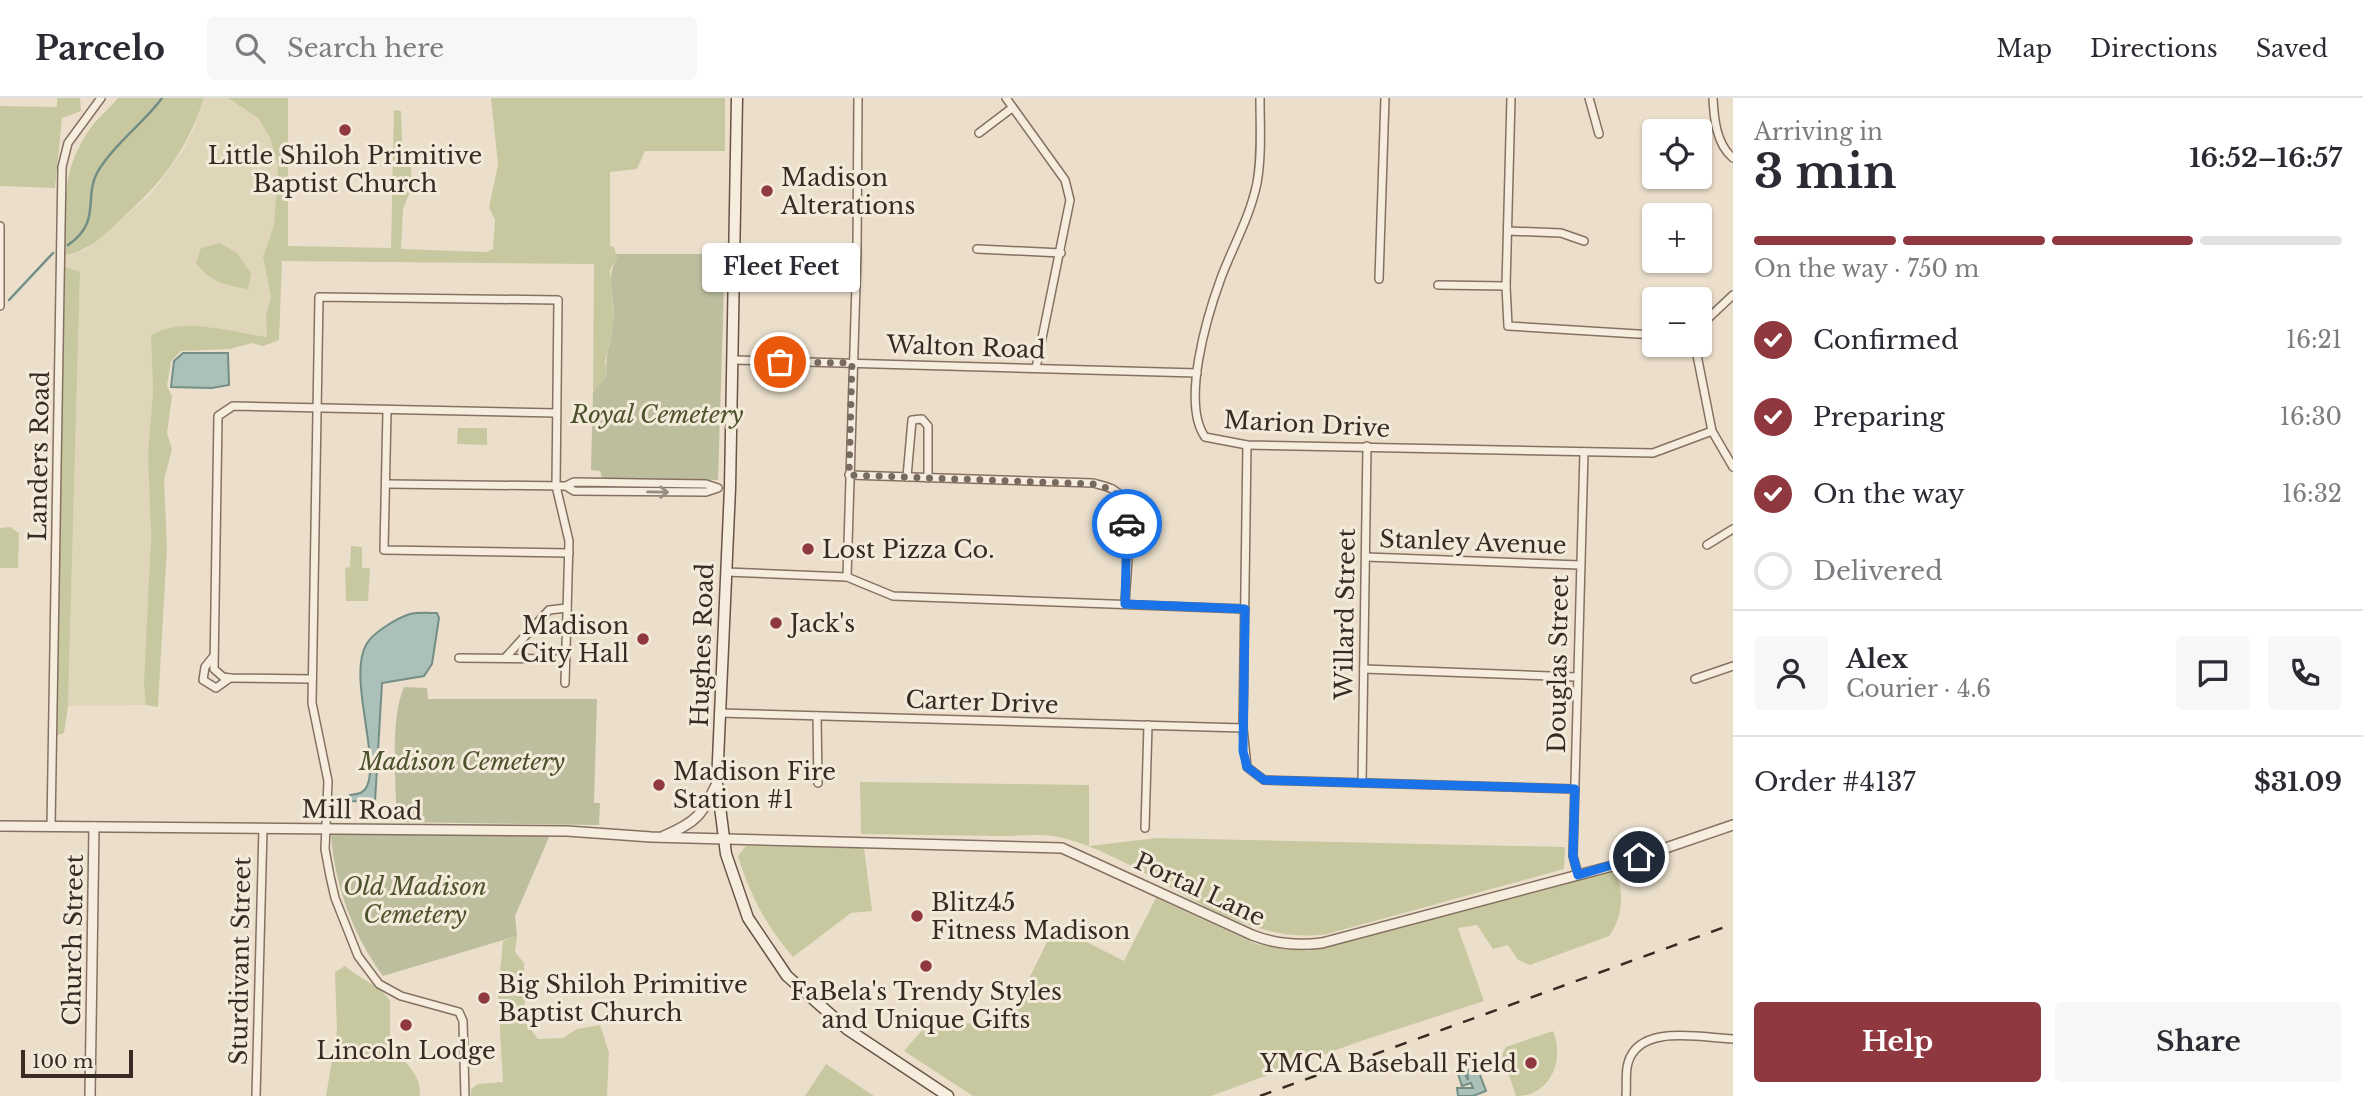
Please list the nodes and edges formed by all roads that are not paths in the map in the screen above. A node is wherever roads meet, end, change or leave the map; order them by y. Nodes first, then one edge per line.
1 (101, 98) edge
2 (737, 98) edge
3 (858, 98) edge
4 (1006, 98) edge
5 (1260, 98) edge
6 (1385, 98) edge
7 (1511, 98) edge
8 (1589, 98) edge
9 (1713, 98) edge
10 (1012, 108) junction
11 (979, 133) dead end
12 (1599, 134) dead end
13 (1733, 158) edge
14 (0, 226) edge
15 (1508, 231) junction
16 (1584, 241) dead end
17 (976, 249) dead end
18 (1061, 253) junction
19 (1379, 279) dead end
20 (1438, 285) dead end
21 (1506, 286) junction
22 (1733, 295) edge
23 (0, 299) edge
24 (0, 306) edge
25 (1712, 315) edge
26 (1642, 334) edge
27 (1697, 357) edge
28 (734, 360) junction
29 (852, 363) junction
30 (1036, 368) junction
31 (1197, 373) junction
32 (316, 409) junction
33 (387, 411) junction
34 (556, 413) junction
35 (1712, 431) junction
36 (1247, 445) junction
37 (1367, 446) junction
38 (1584, 452) junction
39 (1733, 467) edge
40 (849, 475) junction
41 (908, 477) junction
42 (928, 478) junction
43 (386, 484) junction
44 (556, 486) junction
45 (730, 488) junction
46 (1733, 529) edge
47 (1707, 545) dead end
48 (569, 553) junction
49 (1366, 558) junction
50 (1580, 565) junction
51 (726, 572) junction
52 (847, 577) junction
53 (1125, 604) junction
54 (567, 608) junction
55 (1245, 609) junction
56 (214, 657) junction
57 (459, 658) dead end
58 (505, 658) junction
59 (565, 659) junction
60 (1733, 666) edge
61 (1364, 669) junction
62 (1576, 677) junction
63 (230, 678) junction
64 (312, 679) junction
65 (1695, 679) dead end
66 (565, 683) dead end
67 (720, 713) junction
68 (817, 716) junction
69 (1149, 725) junction
70 (1243, 728) junction
71 (717, 783) junction
72 (818, 783) dead end
73 (1362, 783) junction
74 (1575, 789) junction
75 (1733, 825) edge
76 (0, 826) edge
77 (51, 827) junction
78 (94, 827) junction
79 (263, 828) junction
80 (1145, 828) dead end
81 (325, 829) junction
82 (661, 838) junction
83 (723, 839) junction
84 (1578, 875) junction
85 (1733, 1039) edge
86 (90, 1096) edge
87 (256, 1096) edge
88 (465, 1096) edge
89 (948, 1096) edge
90 (1626, 1096) edge

1 - 77 street, Landers Road
2 - 28 main road, Hughes Road
3 - 29 street
4 - 10 street
5 - 31 street, Marion Drive
6 - 19 street
7 - 15 street
8 - 12 street
9 - 13 street
10 - 11 street
10 - 18 street
14 - 23 street
15 - 16 street
15 - 21 street
17 - 18 street
18 - 30 street
20 - 21 street
21 - 26 street
22 - 25 street
23 - 24 street
27 - 35 street
28 - 29 street, Walton Road
28 - 45 main road, Hughes Road
29 - 30 street, Walton Road
29 - 40 street
30 - 31 street, Walton Road
31 - 36 street, Marion Drive
32 - 33 street
32 - 34 street
32 - 56 street
32 - 64 street
33 - 34 street
33 - 43 street
34 - 44 street
35 - 38 street, Marion Drive
35 - 39 street
36 - 37 street, Marion Drive
36 - 55 street
37 - 38 street, Marion Drive
37 - 49 street, Willard Street
38 - 50 street, Douglas Street
40 - 41 street
40 - 52 street
41 - 42 street
41 - 42 street
42 - 53 street
43 - 44 street
43 - 48 street
44 - 45 street
44 - 48 street
45 - 51 main road, Hughes Road
46 - 47 street
48 - 54 street
49 - 50 street, Stanley Avenue
49 - 61 street, Willard Street
50 - 62 street, Douglas Street
51 - 52 street
51 - 67 main road, Hughes Road
52 - 53 street
53 - 55 street
54 - 58 street
54 - 59 street
55 - 70 street
56 - 63 street
56 - 63 street
57 - 58 street
58 - 59 street
59 - 66 street
60 - 65 street
61 - 62 street
61 - 73 street, Willard Street
62 - 74 street, Douglas Street
63 - 64 street
64 - 81 street
67 - 68 street, Carter Drive
67 - 71 main road, Hughes Road
68 - 69 street, Carter Drive
68 - 72 street
69 - 70 street, Carter Drive
69 - 80 street
70 - 73 street
71 - 82 street
71 - 83 main road, Hughes Road
73 - 74 street
74 - 84 street, Douglas Street
75 - 84 street, Portal Lane
76 - 77 street, Mill Road
77 - 78 street, Mill Road
78 - 79 street, Mill Road
78 - 86 street, Church Street
79 - 81 street, Mill Road
79 - 87 street, Sturdivant Street
81 - 82 street, Mill Road
81 - 88 street
82 - 83 street, Mill Road
83 - 84 street, Portal Lane
83 - 89 main road, Hughes Road
85 - 90 street

